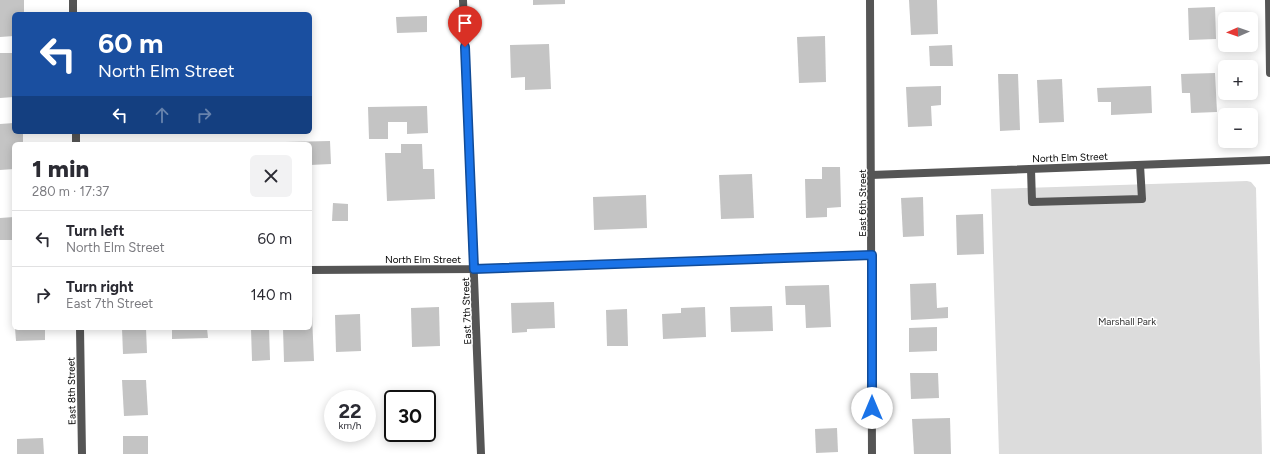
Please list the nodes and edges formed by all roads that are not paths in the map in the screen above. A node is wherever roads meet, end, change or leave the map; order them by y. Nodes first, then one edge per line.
1 (73, 0) edge
2 (463, 0) edge
3 (870, 0) edge
4 (1269, 0) edge
5 (73, 12) edge
6 (1270, 73) edge
7 (1270, 160) edge
8 (1140, 165) junction
9 (1031, 169) junction
10 (871, 175) junction
11 (872, 255) junction
12 (474, 269) junction
13 (312, 270) edge
14 (80, 330) edge
15 (82, 454) edge
16 (481, 454) edge
17 (872, 454) edge

1 - 5 street
2 - 12 street, East 7th Street
3 - 10 street, East 6th Street
4 - 6 street
7 - 8 street, North Elm Street
8 - 9 street, North Elm Street
8 - 9 street
9 - 10 street, North Elm Street
10 - 11 street, East 6th Street
11 - 12 street, North Elm Street
11 - 17 street, East 6th Street
12 - 13 street, North Elm Street
12 - 16 street, East 7th Street
14 - 15 street, East 8th Street

